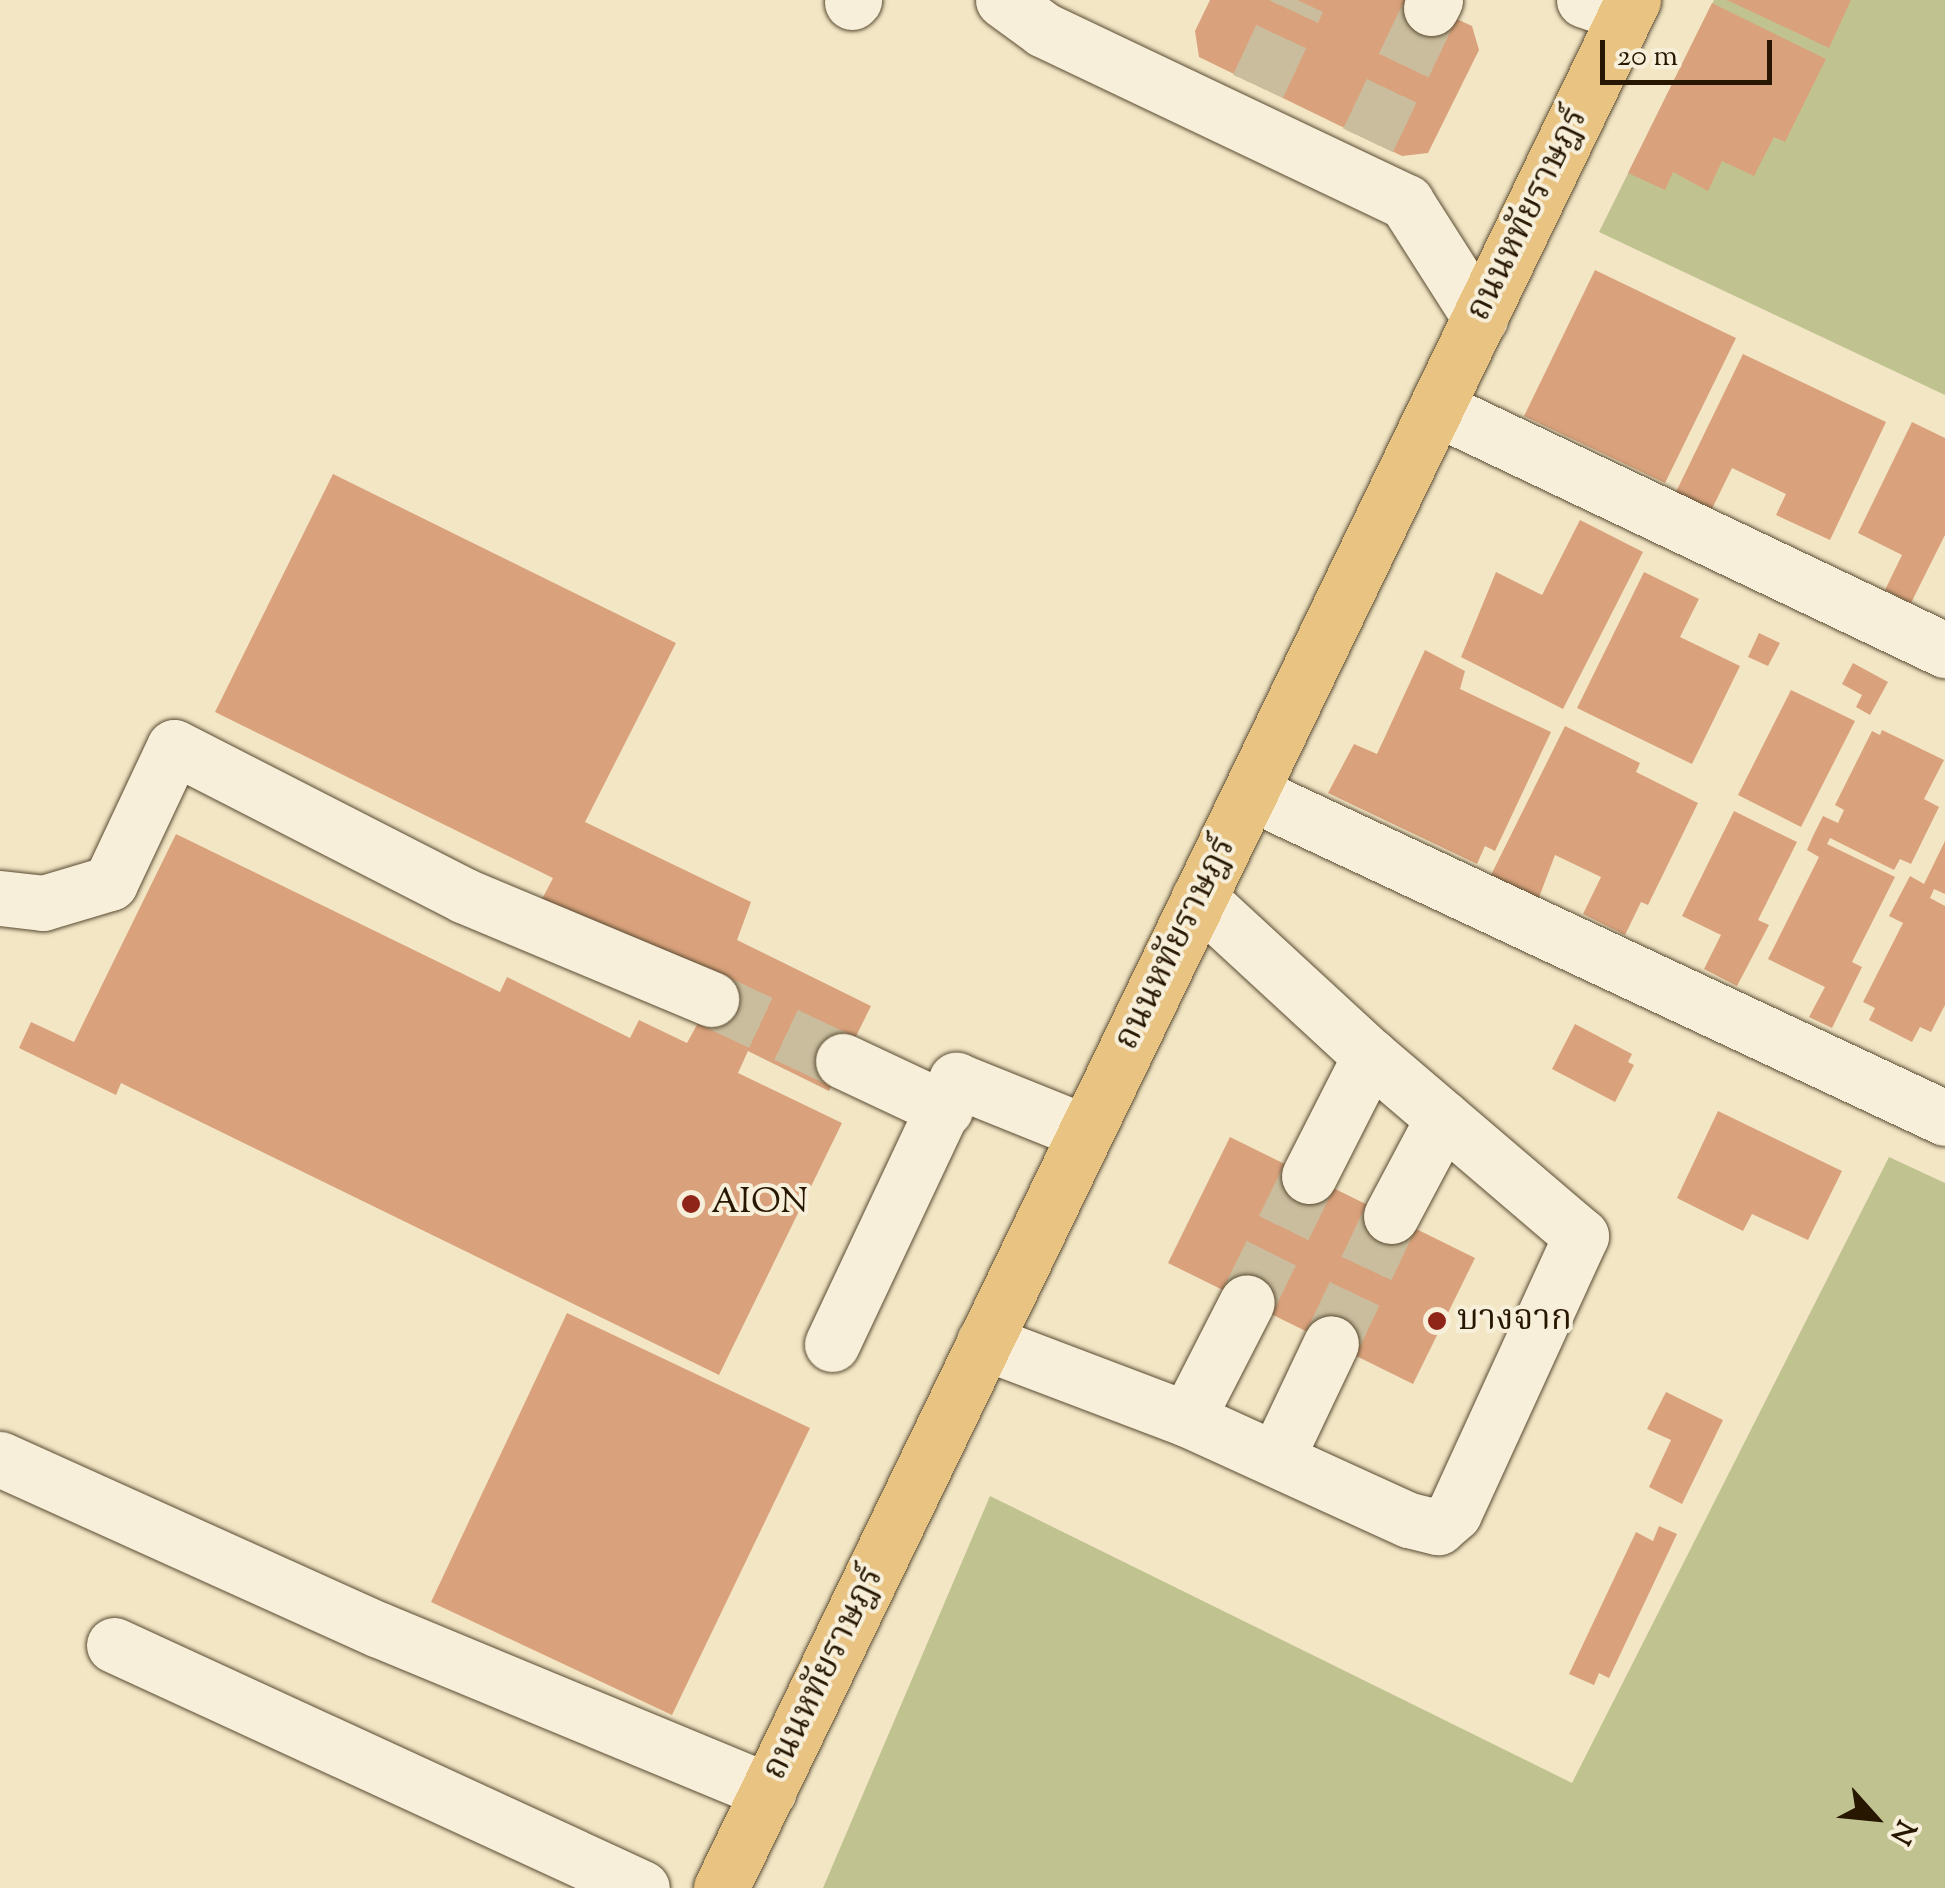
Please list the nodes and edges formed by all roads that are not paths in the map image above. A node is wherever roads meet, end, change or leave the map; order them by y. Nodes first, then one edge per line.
1 (1003, 0) edge
2 (1614, 5) edge
3 (1480, 318) junction
4 (1436, 408) junction
5 (1945, 650) edge
6 (1251, 792) junction
7 (0, 898) edge
8 (1199, 898) junction
9 (711, 999) tunnel mouth
10 (1370, 1056) junction
11 (843, 1061) tunnel mouth
12 (945, 1109) junction
13 (1443, 1118) junction
14 (1945, 1118) edge
15 (1085, 1132) junction
16 (1309, 1176) tunnel mouth
17 (1391, 1216) tunnel mouth
18 (1247, 1302) tunnel mouth
19 (984, 1342) junction
20 (1331, 1343) tunnel mouth
21 (832, 1344) dead end
22 (1187, 1420) junction
23 (0, 1459) edge
24 (1276, 1460) junction
25 (114, 1645) dead end
26 (768, 1792) junction
27 (642, 1888) edge
28 (721, 1888) edge

1 - 3 street
2 - 3 main road, ถนนหทัยราษฎร์
3 - 4 main road, ถนนหทัยราษฎร์
4 - 5 street
4 - 6 main road, ถนนหทัยราษฎร์
6 - 8 main road, ถนนหทัยราษฎร์
6 - 14 street
7 - 9 street
8 - 10 street
8 - 15 main road, ถนนหทัยราษฎร์
10 - 13 street
10 - 16 street
11 - 12 street
12 - 15 street
12 - 21 street
13 - 17 street
13 - 24 street
15 - 19 main road, ถนนหทัยราษฎร์
18 - 22 street
19 - 22 street
19 - 26 main road, ถนนหทัยราษฎร์
20 - 24 street
22 - 24 street
23 - 26 street
25 - 27 street
26 - 28 main road, ถนนหทัยราษฎร์

